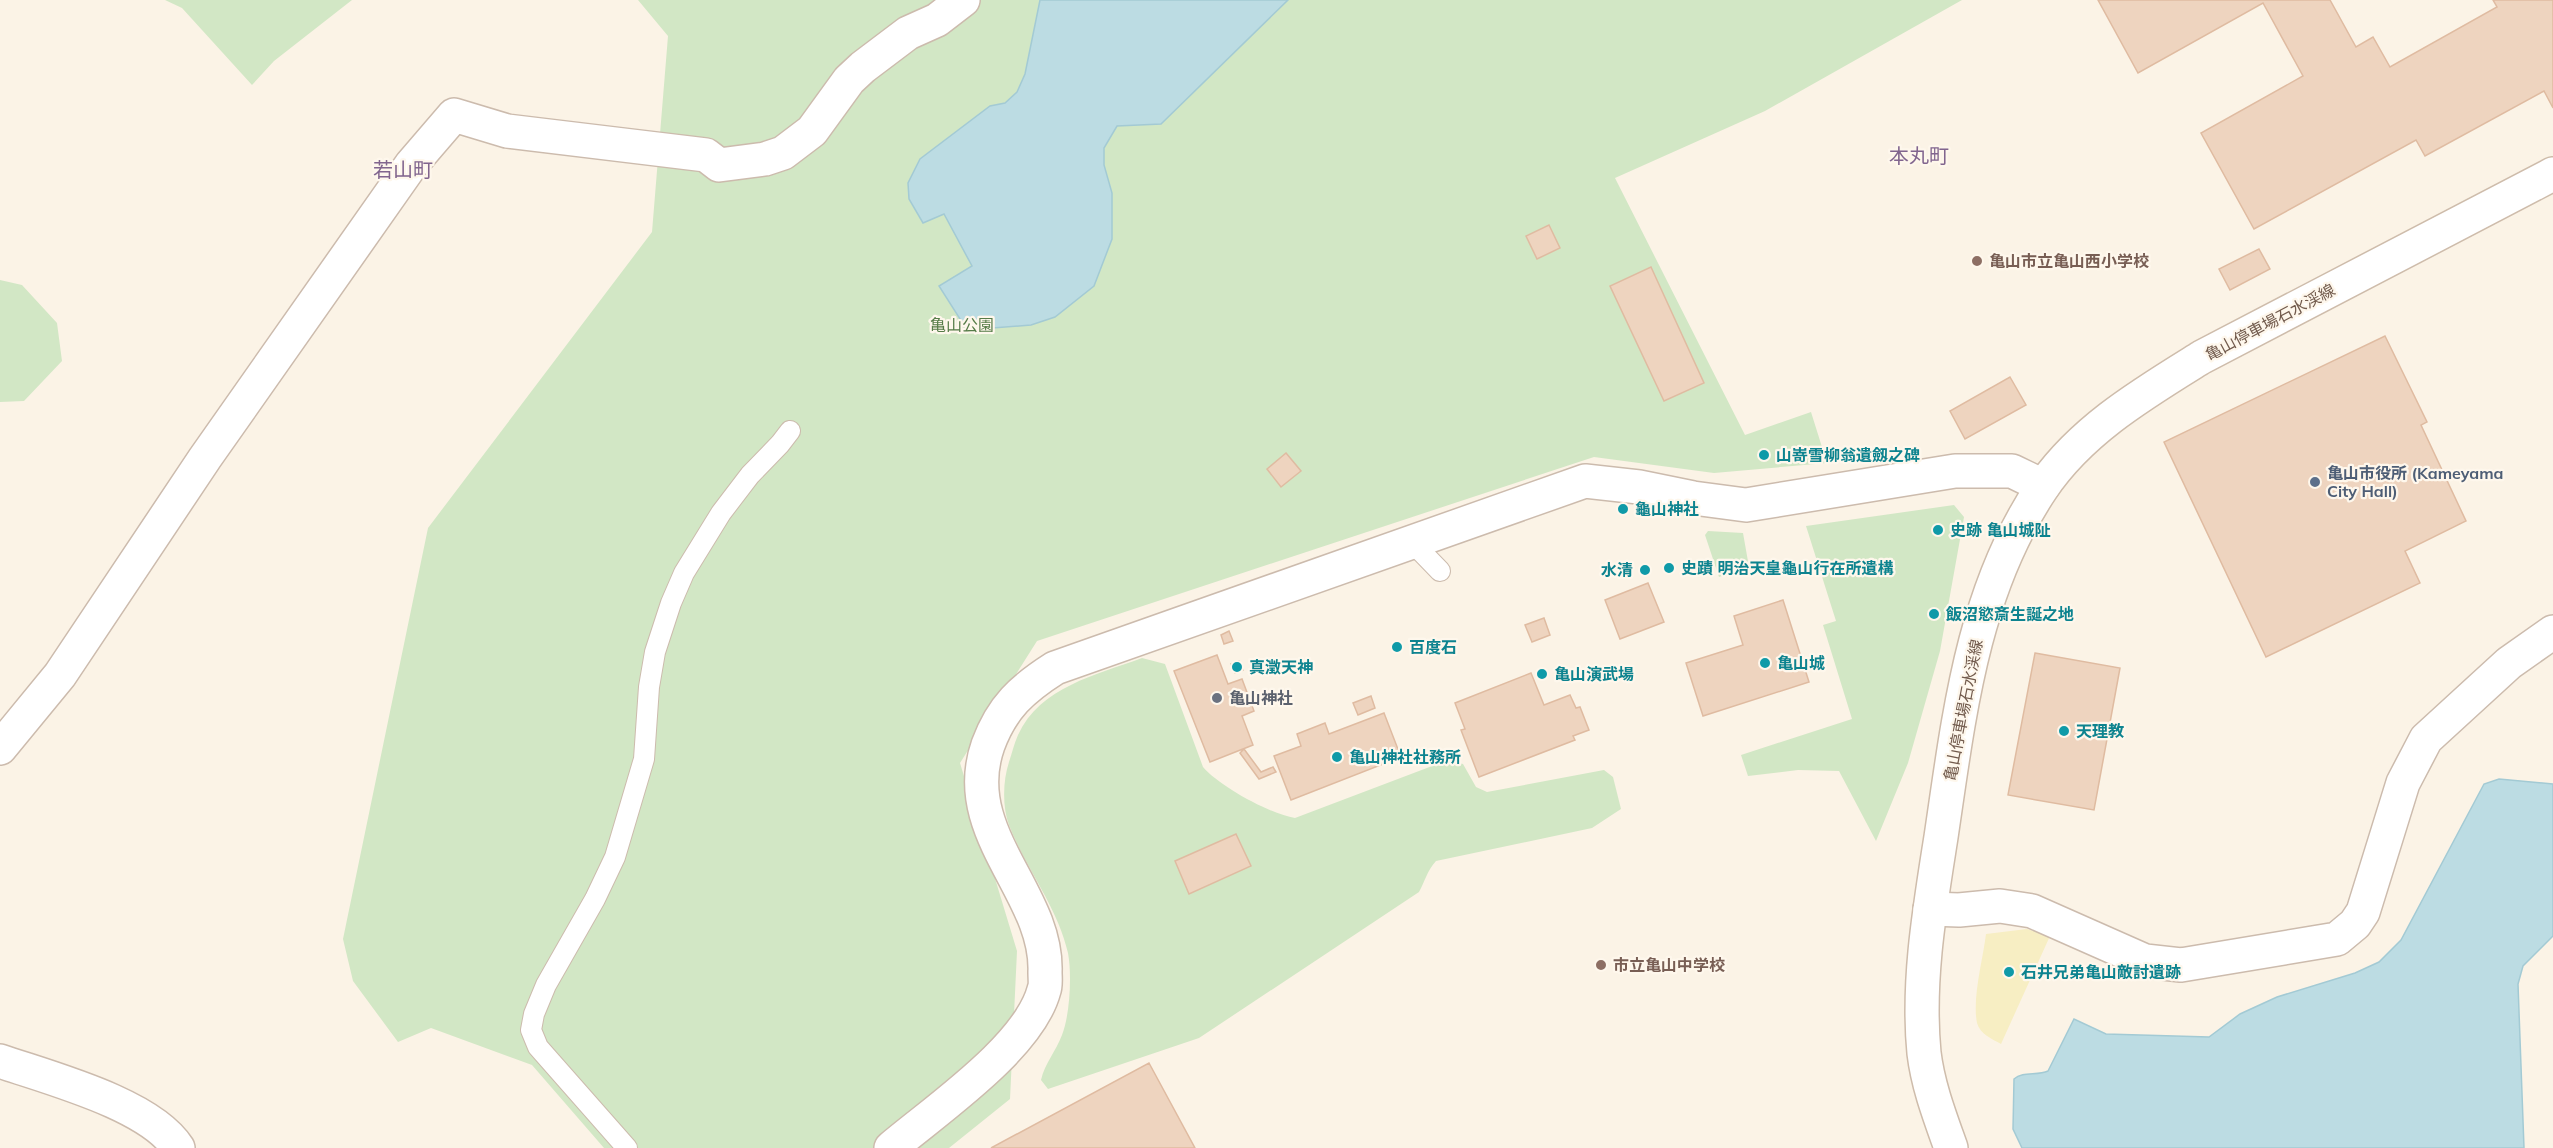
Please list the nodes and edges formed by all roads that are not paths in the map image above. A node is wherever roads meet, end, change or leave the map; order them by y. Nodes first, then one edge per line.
1 (963, 0) edge
2 (2553, 174) edge
3 (790, 431) dead end
4 (2043, 486) junction
5 (1411, 541) junction
6 (1440, 571) dead end
7 (2553, 632) edge
8 (0, 748) edge
9 (1930, 909) junction
10 (0, 1061) edge
11 (178, 1148) edge
12 (627, 1148) edge
13 (891, 1148) edge
14 (1952, 1148) edge

1 - 8 street
2 - 4 street, 亀山停車場石水渓線
3 - 12 lane
4 - 5 street
4 - 9 street, 亀山停車場石水渓線
5 - 6 lane
5 - 13 street
7 - 9 street
9 - 14 street, 亀山停車場石水渓線
10 - 11 street

